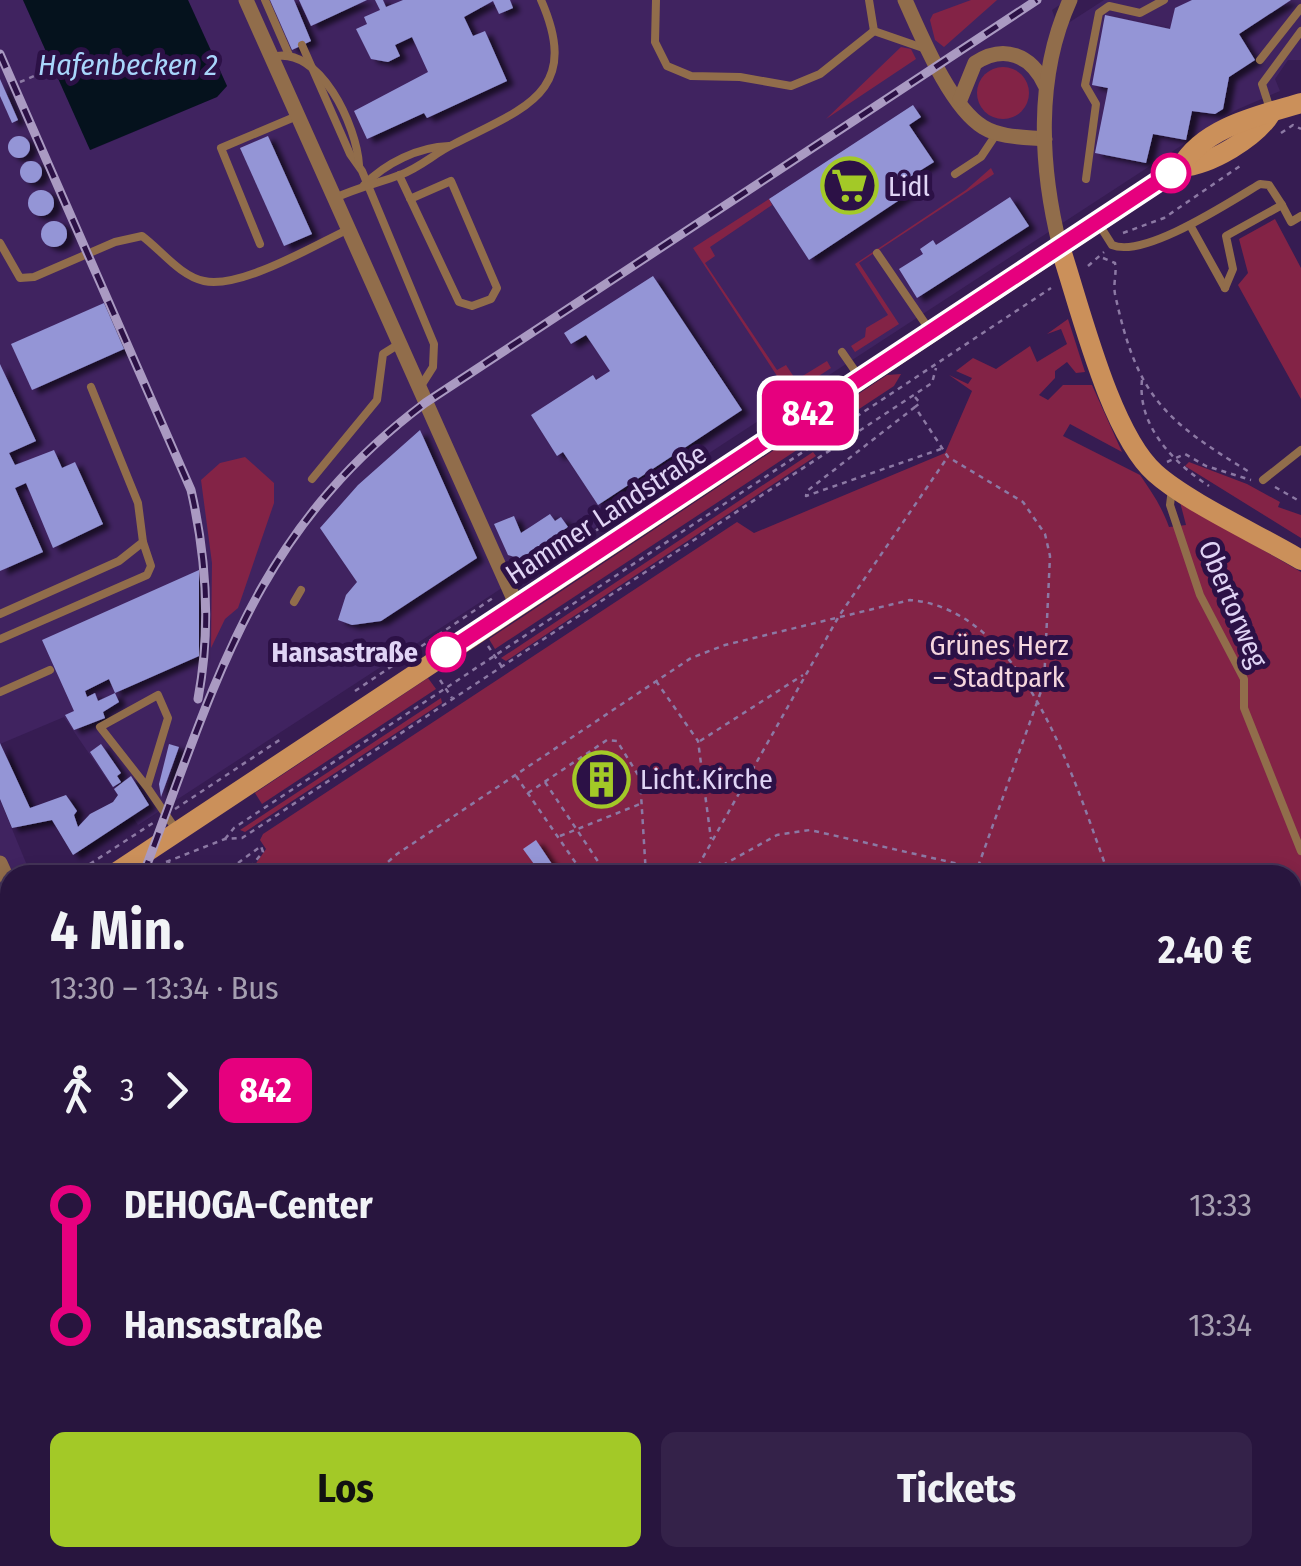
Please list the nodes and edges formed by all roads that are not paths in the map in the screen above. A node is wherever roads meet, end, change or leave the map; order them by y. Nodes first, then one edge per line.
1 (246, 0) edge
2 (265, 0) edge
3 (541, 0) edge
4 (656, 0) edge
5 (869, 0) edge
6 (905, 0) edge
7 (1080, 0) edge
8 (1164, 0) edge
9 (1067, 5) edge
10 (1301, 8) edge
11 (1300, 30) edge
12 (874, 31) junction
13 (302, 45) dead end
14 (928, 49) junction
15 (290, 55) junction
16 (272, 57) junction
17 (1260, 60) dead end
18 (310, 64) junction
19 (1045, 86) junction
20 (960, 100) junction
21 (1301, 104) edge
22 (1271, 113) junction
23 (297, 116) junction
24 (997, 133) junction
25 (1045, 139) junction
26 (448, 146) junction
27 (955, 174) dead end
28 (399, 176) junction
29 (1086, 179) dead end
30 (364, 185) junction
31 (335, 198) junction
32 (410, 199) junction
33 (1282, 205) junction
34 (1301, 216) edge
35 (1098, 222) junction
36 (1190, 225) junction
37 (349, 229) junction
38 (0, 243) edge
39 (260, 244) dead end
40 (1060, 247) junction
41 (878, 253) dead end
42 (931, 332) junction
43 (399, 344) junction
44 (842, 352) dead end
45 (860, 378) junction
46 (92, 387) dead end
47 (420, 389) junction
48 (1301, 450) edge
49 (1164, 479) junction
50 (312, 480) dead end
51 (1263, 480) road end
52 (143, 542) junction
53 (1301, 560) edge
54 (301, 590) dead end
55 (512, 597) junction
56 (294, 602) dead end
57 (0, 614) edge
58 (0, 639) edge
59 (50, 670) dead end
60 (0, 692) edge
61 (148, 787) junction
62 (171, 823) junction
63 (1301, 851) edge
64 (123, 865) edge

1 - 16 street
2 - 15 lane
3 - 26 lane
4 - 12 lane
5 - 12 lane
6 - 14 street
7 - 9 street
8 - 29 lane
9 - 19 street
10 - 17 lane
11 - 22 lane
12 - 14 lane
13 - 18 lane
14 - 20 street
15 - 16 lane
15 - 18 lane
16 - 23 street
18 - 30 lane
19 - 20 street
19 - 25 street
20 - 24 street
21 - 22 main road, Hammer Landstraße
22 - 35 main road, Hammer Landstraße
23 - 31 street
23 - 39 lane
24 - 25 street
24 - 27 lane
25 - 40 street
26 - 28 lane
26 - 30 lane
28 - 30 lane
28 - 32 lane
30 - 31 lane
30 - 47 lane
31 - 37 street
32 - 32 lane
33 - 34 lane
33 - 36 lane
33 - 36 lane
35 - 36 lane
35 - 40 main road, Hammer Landstraße
37 - 38 lane
37 - 43 street
40 - 42 main road, Hammer Landstraße
40 - 49 main road
41 - 42 lane
42 - 45 main road, Hammer Landstraße
43 - 47 street
43 - 50 lane
44 - 45 lane
45 - 55 main road, Hammer Landstraße
46 - 52 lane
47 - 55 street
48 - 51 lane
49 - 53 main road
49 - 63 lane, Obertorweg
52 - 57 lane
52 - 58 lane
54 - 56 lane
55 - 62 main road, Hammer Landstraße
59 - 60 lane
61 - 61 lane
61 - 62 lane
62 - 64 main road, Hammer Landstraße

